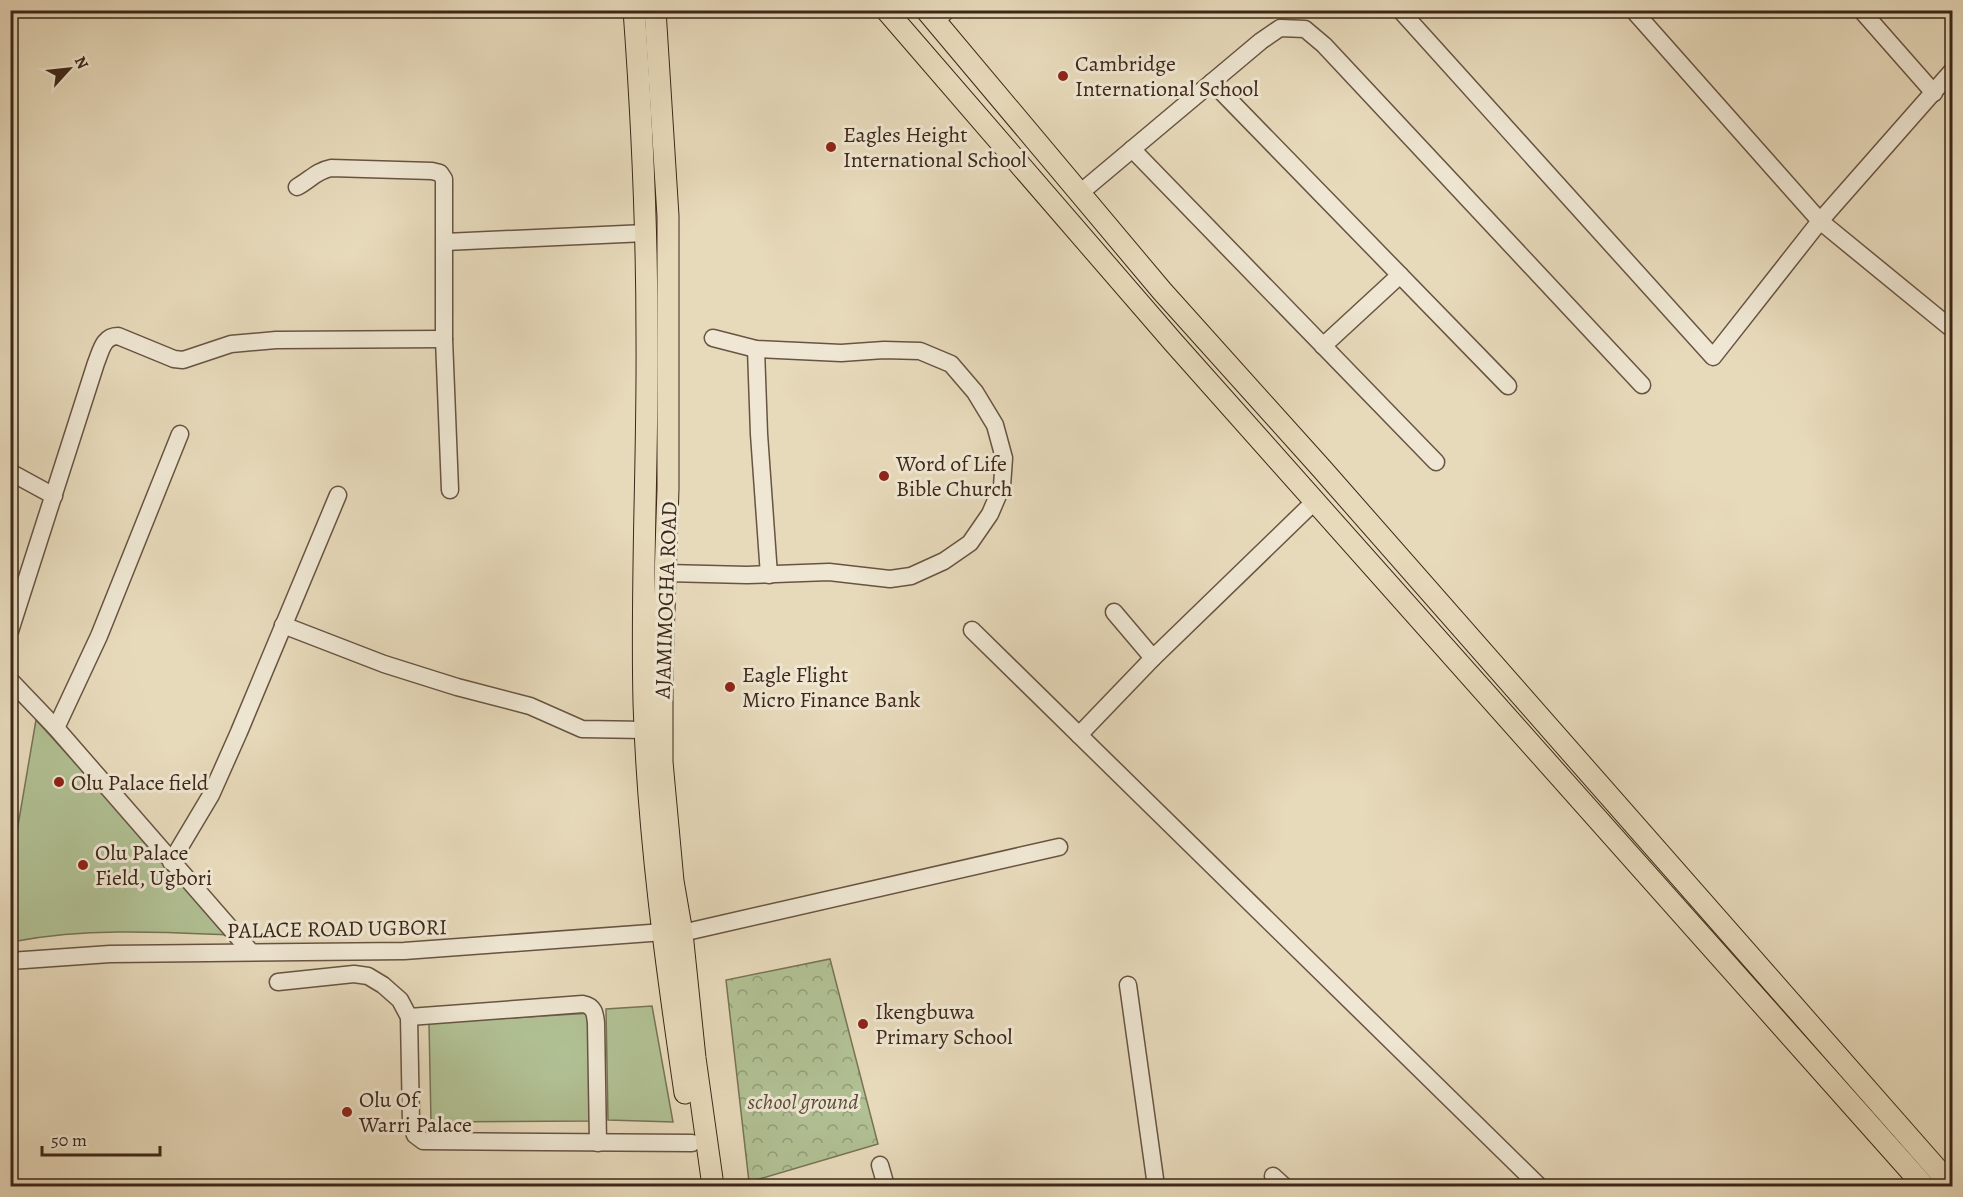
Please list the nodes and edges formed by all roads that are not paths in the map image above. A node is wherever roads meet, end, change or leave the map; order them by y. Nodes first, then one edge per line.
1 (634, 10) edge
2 (655, 10) edge
3 (886, 10) edge
4 (1400, 10) edge
5 (1633, 10) edge
6 (1861, 10) edge
7 (936, 14) edge
8 (1953, 72) edge
9 (1212, 82) junction
10 (1934, 93) junction
11 (1132, 149) junction
12 (297, 187) dead end
13 (1080, 194) junction
14 (1820, 221) junction
15 (646, 233) junction
16 (445, 242) junction
17 (1400, 275) junction
18 (1953, 329) edge
19 (713, 338) dead end
20 (444, 339) junction
21 (1323, 346) junction
22 (756, 349) junction
23 (1642, 385) dead end
24 (1508, 386) dead end
25 (180, 434) dead end
26 (1436, 462) dead end
27 (10, 472) edge
28 (450, 490) dead end
29 (338, 495) dead end
30 (54, 496) junction
31 (1315, 501) junction
32 (666, 573) junction
33 (770, 574) junction
34 (1114, 612) dead end
35 (283, 625) junction
36 (972, 630) dead end
37 (10, 631) edge
38 (1153, 658) junction
39 (1506, 678) junction
40 (10, 680) edge
41 (1490, 698) junction
42 (56, 728) junction
43 (646, 730) junction
44 (1079, 735) junction
45 (1059, 847) dead end
46 (171, 862) junction
47 (673, 933) junction
48 (251, 952) junction
49 (10, 961) edge
50 (278, 982) dead end
51 (1128, 985) dead end
52 (409, 1017) junction
53 (598, 1143) junction
54 (692, 1143) junction
55 (880, 1166) dead end
56 (699, 1186) edge
57 (713, 1186) edge
58 (886, 1186) edge
59 (1156, 1186) edge
60 (1539, 1186) edge
61 (1924, 1186) edge
62 (1952, 1186) edge

1 - 15 main road, AJAMIMOGHA ROAD
2 - 32 main road, AJAMIMOGHA ROAD
3 - 31 main road
4 - 14 street
5 - 14 street
6 - 10 street
7 - 13 main road
8 - 10 street
9 - 11 street
9 - 17 street
9 - 23 street
10 - 14 street
11 - 13 street
11 - 21 street
12 - 16 street
13 - 39 main road
14 - 18 street
15 - 16 street
15 - 43 main road, AJAMIMOGHA ROAD
16 - 20 street
17 - 21 street
17 - 24 street
19 - 22 street
20 - 28 street
20 - 30 street
21 - 26 street
22 - 33 street
22 - 33 street
25 - 42 street
27 - 30 street
29 - 35 street
30 - 37 street
31 - 38 street
31 - 41 main road
32 - 33 street
32 - 47 main road, AJAMIMOGHA ROAD
34 - 38 street
35 - 43 street
35 - 46 street
36 - 44 street
38 - 44 street
39 - 41 main road
39 - 62 main road
40 - 42 street
41 - 61 main road
42 - 46 street
43 - 47 main road, AJAMIMOGHA ROAD
44 - 60 street
45 - 47 street, PALACE ROAD UGBORI
46 - 48 street
47 - 48 street, PALACE ROAD UGBORI
47 - 54 main road, AJAMIMOGHA ROAD
47 - 57 main road, AJAMIMOGHA ROAD
48 - 49 street, PALACE ROAD UGBORI
50 - 52 street
51 - 59 street
52 - 53 street
52 - 53 street
53 - 54 street
54 - 56 main road, AJAMIMOGHA ROAD
55 - 58 street

